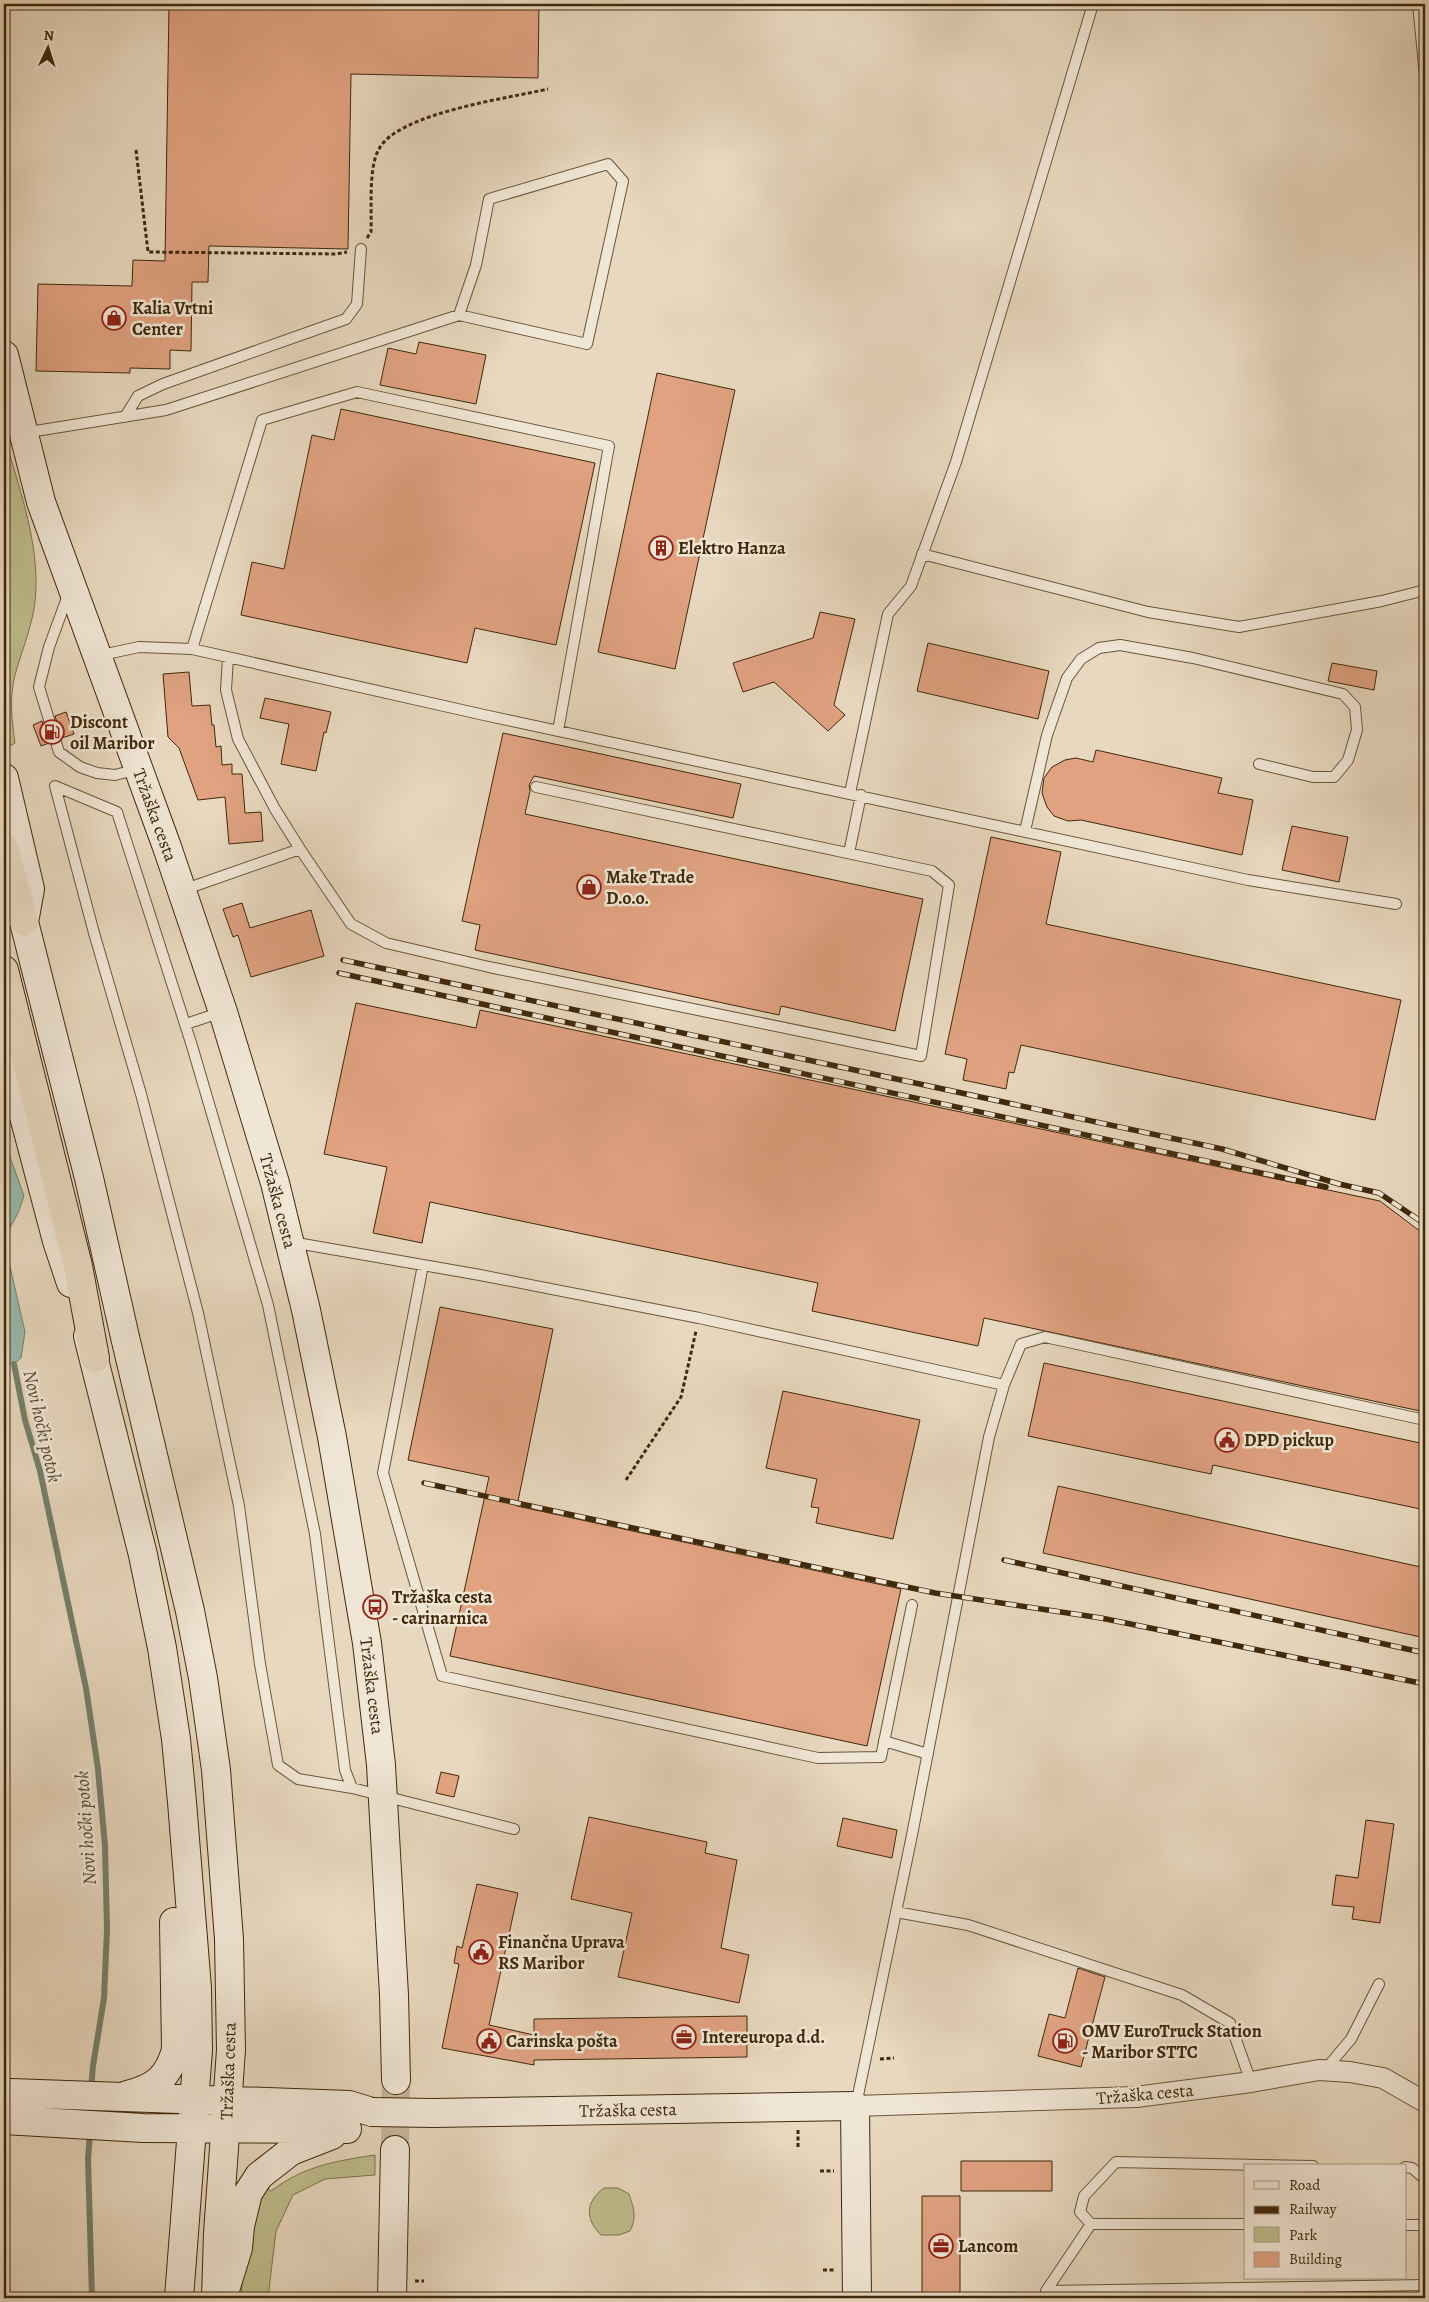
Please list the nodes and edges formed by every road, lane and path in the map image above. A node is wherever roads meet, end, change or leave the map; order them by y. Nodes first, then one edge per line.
1 (1093, 4) edge
2 (1418, 4) edge
3 (1425, 76) edge
4 (548, 89) dead end
5 (136, 150) dead end
6 (361, 249) junction
7 (459, 316) junction
8 (4, 355) edge
9 (125, 417) junction
10 (22, 433) junction
11 (922, 554) junction
12 (71, 587) junction
13 (1425, 590) edge
14 (192, 649) junction
15 (96, 656) junction
16 (228, 658) junction
17 (558, 731) junction
18 (1259, 764) dead end
19 (138, 769) junction
20 (4, 778) edge
21 (536, 787) dead end
22 (855, 794) junction
23 (1025, 831) junction
24 (4, 846) edge
25 (300, 849) junction
26 (849, 853) junction
27 (182, 891) junction
28 (1396, 904) dead end
29 (24, 922) junction
30 (4, 970) edge
31 (223, 1012) junction
32 (186, 1024) junction
33 (4, 1041) edge
34 (289, 1242) junction
35 (423, 1265) junction
36 (699, 1318) junction
37 (95, 1358) junction
38 (1004, 1385) junction
39 (1425, 1420) edge
40 (626, 1480) dead end
41 (912, 1605) dead end
42 (884, 1741) junction
43 (928, 1754) junction
44 (352, 1788) junction
45 (384, 1796) junction
46 (514, 1829) dead end
47 (188, 1871) junction
48 (896, 1912) junction
49 (1379, 1984) dead end
50 (1324, 2070) junction
51 (396, 2080) tunnel mouth
52 (1251, 2082) junction
53 (4, 2095) edge
54 (124, 2096) junction
55 (194, 2100) junction
56 (228, 2101) junction
57 (1425, 2102) edge
58 (856, 2106) junction
59 (372, 2112) junction
60 (4, 2120) edge
61 (192, 2129) junction
62 (226, 2129) junction
63 (347, 2129) junction
64 (395, 2150) tunnel mouth
65 (1244, 2165) edge
66 (1406, 2167) edge
67 (1425, 2179) edge
68 (1091, 2224) junction
69 (1244, 2224) edge
70 (1406, 2225) edge
71 (1425, 2225) edge
72 (1425, 2285) edge
73 (808, 2293) dead end
74 (179, 2298) edge
75 (216, 2298) edge
76 (222, 2298) edge
77 (392, 2298) edge
78 (810, 2298) edge
79 (857, 2298) edge

1 - 11 lane
2 - 3 lane
4 - 6 path
5 - 6 path
6 - 9 lane
7 - 7 lane
7 - 9 lane
8 - 10 street, Tržaška cesta
9 - 10 lane
10 - 12 street, Tržaška cesta
11 - 13 lane
11 - 22 lane
12 - 15 street, Tržaška cesta
12 - 19 lane
14 - 15 lane
14 - 16 lane
14 - 17 lane
15 - 19 street, Tržaška cesta
16 - 17 lane
16 - 25 lane
17 - 22 lane
18 - 23 lane
19 - 27 street, Tržaška cesta
20 - 29 street, Tržaška cesta
21 - 26 lane
22 - 23 lane
22 - 26 lane
23 - 28 lane
24 - 29 highway
25 - 26 lane
25 - 27 lane
27 - 31 street, Tržaška cesta
29 - 56 street, Tržaška cesta
30 - 37 highway
31 - 32 lane
31 - 34 street, Tržaška cesta
32 - 44 lane
32 - 44 lane
33 - 37 street, Tržaška cesta
34 - 35 lane
34 - 45 street, Tržaška cesta
35 - 36 lane
35 - 42 lane
36 - 38 lane
36 - 40 path
37 - 47 street, Tržaška cesta
38 - 39 lane
38 - 43 lane
41 - 42 lane
42 - 43 lane
43 - 48 lane
44 - 45 lane
45 - 46 lane
45 - 51 street, Tržaška cesta
47 - 54 street
47 - 55 street, Tržaška cesta
48 - 52 lane
48 - 58 lane
49 - 50 lane
50 - 52 street, Tržaška cesta
50 - 57 street, Tržaška cesta
52 - 58 street, Tržaška cesta
53 - 54 street, Tržaška cesta
54 - 55 street, Tržaška cesta
55 - 56 street, Tržaška cesta
55 - 61 street, Tržaška cesta
56 - 59 street, Tržaška cesta
56 - 62 street, Tržaška cesta
58 - 59 street, Tržaška cesta, bridge
58 - 79 street
59 - 63 street
60 - 61 street
61 - 62 street, Tržaška cesta
61 - 74 street, Tržaška cesta
62 - 63 street, Tržaška cesta
62 - 75 street, Tržaška cesta
63 - 76 street
64 - 77 street
65 - 68 lane
66 - 67 lane
68 - 69 lane
68 - 72 lane
70 - 71 lane
73 - 78 path

